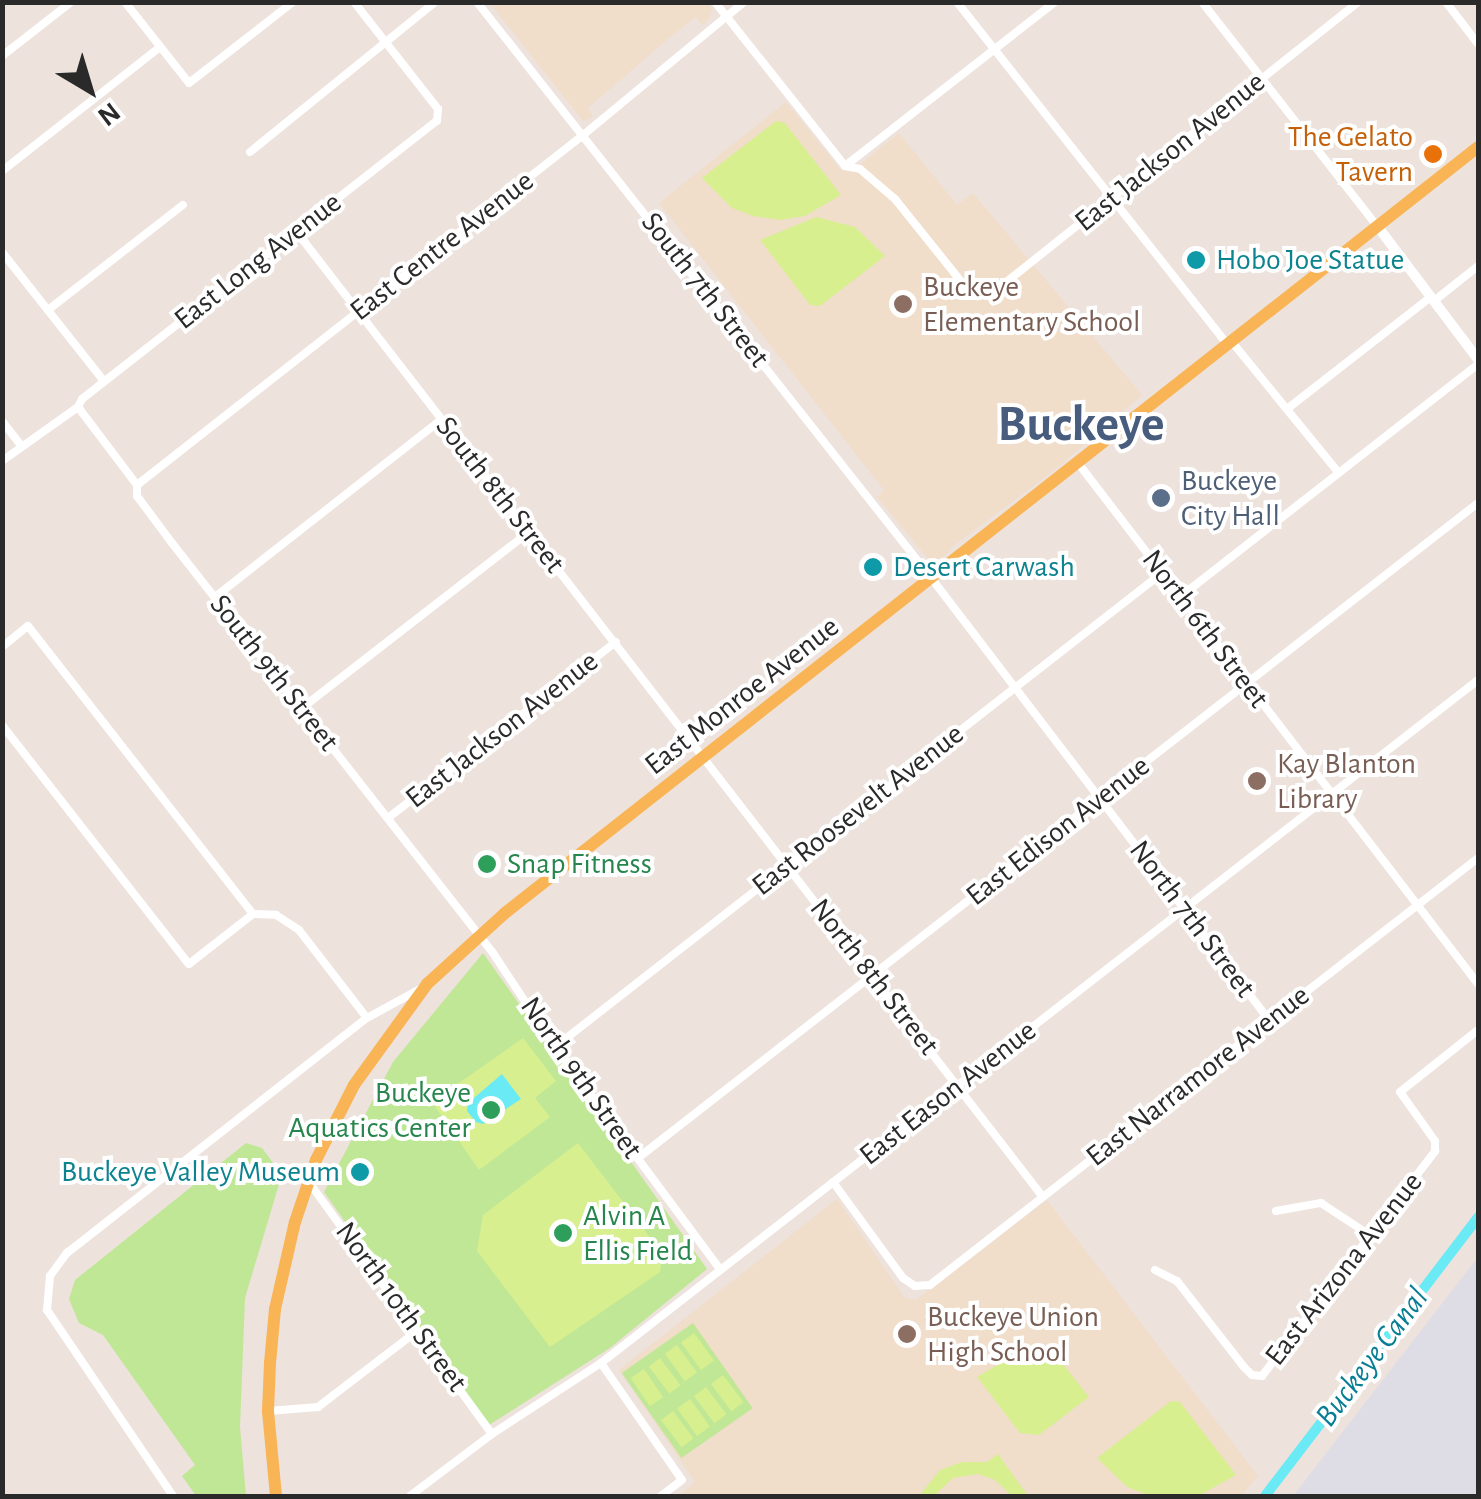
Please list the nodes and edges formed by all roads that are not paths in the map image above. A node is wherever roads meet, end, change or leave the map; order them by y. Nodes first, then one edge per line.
1 (71, 2) edge
2 (125, 2) edge
3 (293, 2) edge
4 (354, 2) edge
5 (436, 2) edge
6 (477, 2) edge
7 (716, 2) edge
8 (744, 2) edge
9 (957, 2) edge
10 (1054, 2) edge
11 (1202, 2) edge
12 (1358, 2) edge
13 (1446, 2) edge
14 (726, 16) junction
15 (1478, 44) edge
16 (387, 45) junction
17 (160, 47) junction
18 (994, 50) junction
19 (2, 56) edge
20 (1261, 79) junction
21 (582, 136) junction
22 (1478, 147) edge
23 (250, 152) dead end
24 (845, 166) junction
25 (2, 171) edge
26 (1112, 198) junction
27 (183, 205) dead end
28 (1378, 227) junction
29 (296, 231) junction
30 (2, 252) edge
31 (1478, 266) edge
32 (1433, 299) junction
33 (48, 310) junction
34 (358, 312) junction
35 (1230, 343) junction
36 (1478, 362) edge
37 (104, 381) junction
38 (78, 408) junction
39 (1288, 409) junction
40 (441, 420) junction
41 (2, 421) edge
42 (21, 445) junction
43 (2, 460) edge
44 (1078, 463) junction
45 (1339, 473) junction
46 (137, 485) junction
47 (1478, 503) edge
48 (529, 532) junction
49 (1162, 574) junction
50 (932, 579) junction
51 (215, 597) junction
52 (1180, 597) junction
53 (616, 642) junction
54 (2, 647) edge
55 (1478, 680) edge
56 (1246, 684) junction
57 (1015, 688) junction
58 (302, 708) junction
59 (2, 725) edge
60 (705, 756) junction
61 (1332, 794) junction
62 (1100, 798) junction
63 (388, 818) junction
64 (1478, 858) edge
65 (788, 865) junction
66 (1418, 905) junction
67 (1184, 909) junction
68 (253, 914) junction
69 (479, 934) junction
70 (872, 976) junction
71 (427, 984) junction
72 (1478, 984) edge
73 (367, 1018) junction
74 (1269, 1020) junction
75 (1478, 1030) edge
76 (555, 1046) junction
77 (958, 1086) junction
78 (638, 1158) junction
79 (308, 1181) junction
80 (834, 1182) junction
81 (1043, 1197) junction
82 (1276, 1211) dead end
83 (1371, 1236) junction
84 (720, 1270) junction
85 (1155, 1270) dead end
86 (417, 1331) junction
87 (601, 1362) junction
88 (268, 1411) junction
89 (492, 1434) junction
90 (173, 1496) edge
91 (276, 1496) edge
92 (410, 1496) edge
93 (662, 1496) edge

1 - 19 street
2 - 17 street
3 - 17 street
4 - 16 street
5 - 16 street
6 - 21 street, South 7th Street
7 - 14 street
8 - 14 street, East Centre Avenue
9 - 18 street
10 - 18 street
11 - 20 street
12 - 20 street, East Jackson Avenue
13 - 15 street
14 - 21 street, East Centre Avenue
14 - 24 street
16 - 23 street
16 - 29 street, East Long Avenue
17 - 25 street
18 - 24 street
18 - 26 street
20 - 26 street, East Jackson Avenue
20 - 28 street
21 - 34 street, East Centre Avenue
21 - 50 street, South 7th Street
22 - 28 main road, East Monroe Avenue
24 - 26 street, East Jackson Avenue
26 - 35 street
27 - 33 street
28 - 32 street
28 - 35 main road, East Monroe Avenue
29 - 34 street, South 8th Street
29 - 37 street, East Long Avenue
30 - 33 street
31 - 32 street
32 - 36 street
32 - 39 street
33 - 37 street
34 - 40 street, South 8th Street
34 - 46 street, East Centre Avenue
35 - 39 street
35 - 44 main road, East Monroe Avenue
36 - 45 street
37 - 38 street, East Long Avenue
38 - 42 street, East Long Avenue
38 - 46 street, South 9th Street
39 - 45 street
40 - 48 street, South 8th Street
40 - 51 street
41 - 42 street
42 - 43 street, East Long Avenue
44 - 49 street, North 6th Street
44 - 50 main road, East Monroe Avenue
45 - 52 street
46 - 51 street, South 9th Street
47 - 56 street, East Edison Avenue
48 - 53 street, South 8th Street
48 - 58 street
49 - 52 street, North 6th Street
49 - 57 street, East Roosevelt Avenue
50 - 57 street, North 7th Street
50 - 60 main road, East Monroe Avenue
51 - 58 street, South 9th Street
52 - 56 street, North 6th Street
53 - 60 street, South 8th Street
53 - 63 street, East Jackson Avenue
54 - 68 street
55 - 61 street, East Eason Avenue
56 - 61 street, North 6th Street
56 - 62 street, East Edison Avenue
57 - 62 street, North 7th Street
57 - 65 street, East Roosevelt Avenue
58 - 63 street, South 9th Street
59 - 68 street
60 - 65 street, North 8th Street
60 - 69 main road, East Monroe Avenue
61 - 66 street, North 6th Street
61 - 67 street, East Eason Avenue
62 - 67 street, North 7th Street
62 - 70 street, East Edison Avenue
63 - 69 street, South 9th Street
64 - 66 street, East Narramore Avenue
65 - 70 street, North 8th Street
65 - 76 street, East Roosevelt Avenue
66 - 72 street, North 6th Street
66 - 74 street, East Narramore Avenue
67 - 74 street, North 7th Street
67 - 77 street, East Eason Avenue
68 - 73 street
69 - 71 main road, East Monroe Avenue
69 - 76 street, North 9th Street
70 - 77 street, North 8th Street
70 - 78 street, East Edison Avenue
71 - 73 street, East Monroe Avenue
71 - 79 main road
73 - 90 street, East Monroe Avenue
74 - 81 street, East Narramore Avenue
75 - 83 street, East Arizona Avenue
76 - 78 street, North 9th Street
77 - 80 street, East Eason Avenue
77 - 81 street, North 8th Street
78 - 84 street, North 9th Street
79 - 86 street, North 10th Street
79 - 88 main road
80 - 81 street, East Narramore Avenue
80 - 84 street, East Eason Avenue
82 - 83 street
83 - 85 street, East Arizona Avenue
84 - 87 street, East Eason Avenue
86 - 88 street
86 - 89 street, North 10th Street
87 - 89 street, East Eason Avenue
87 - 93 street
88 - 91 main road
89 - 92 street, East Eason Avenue

